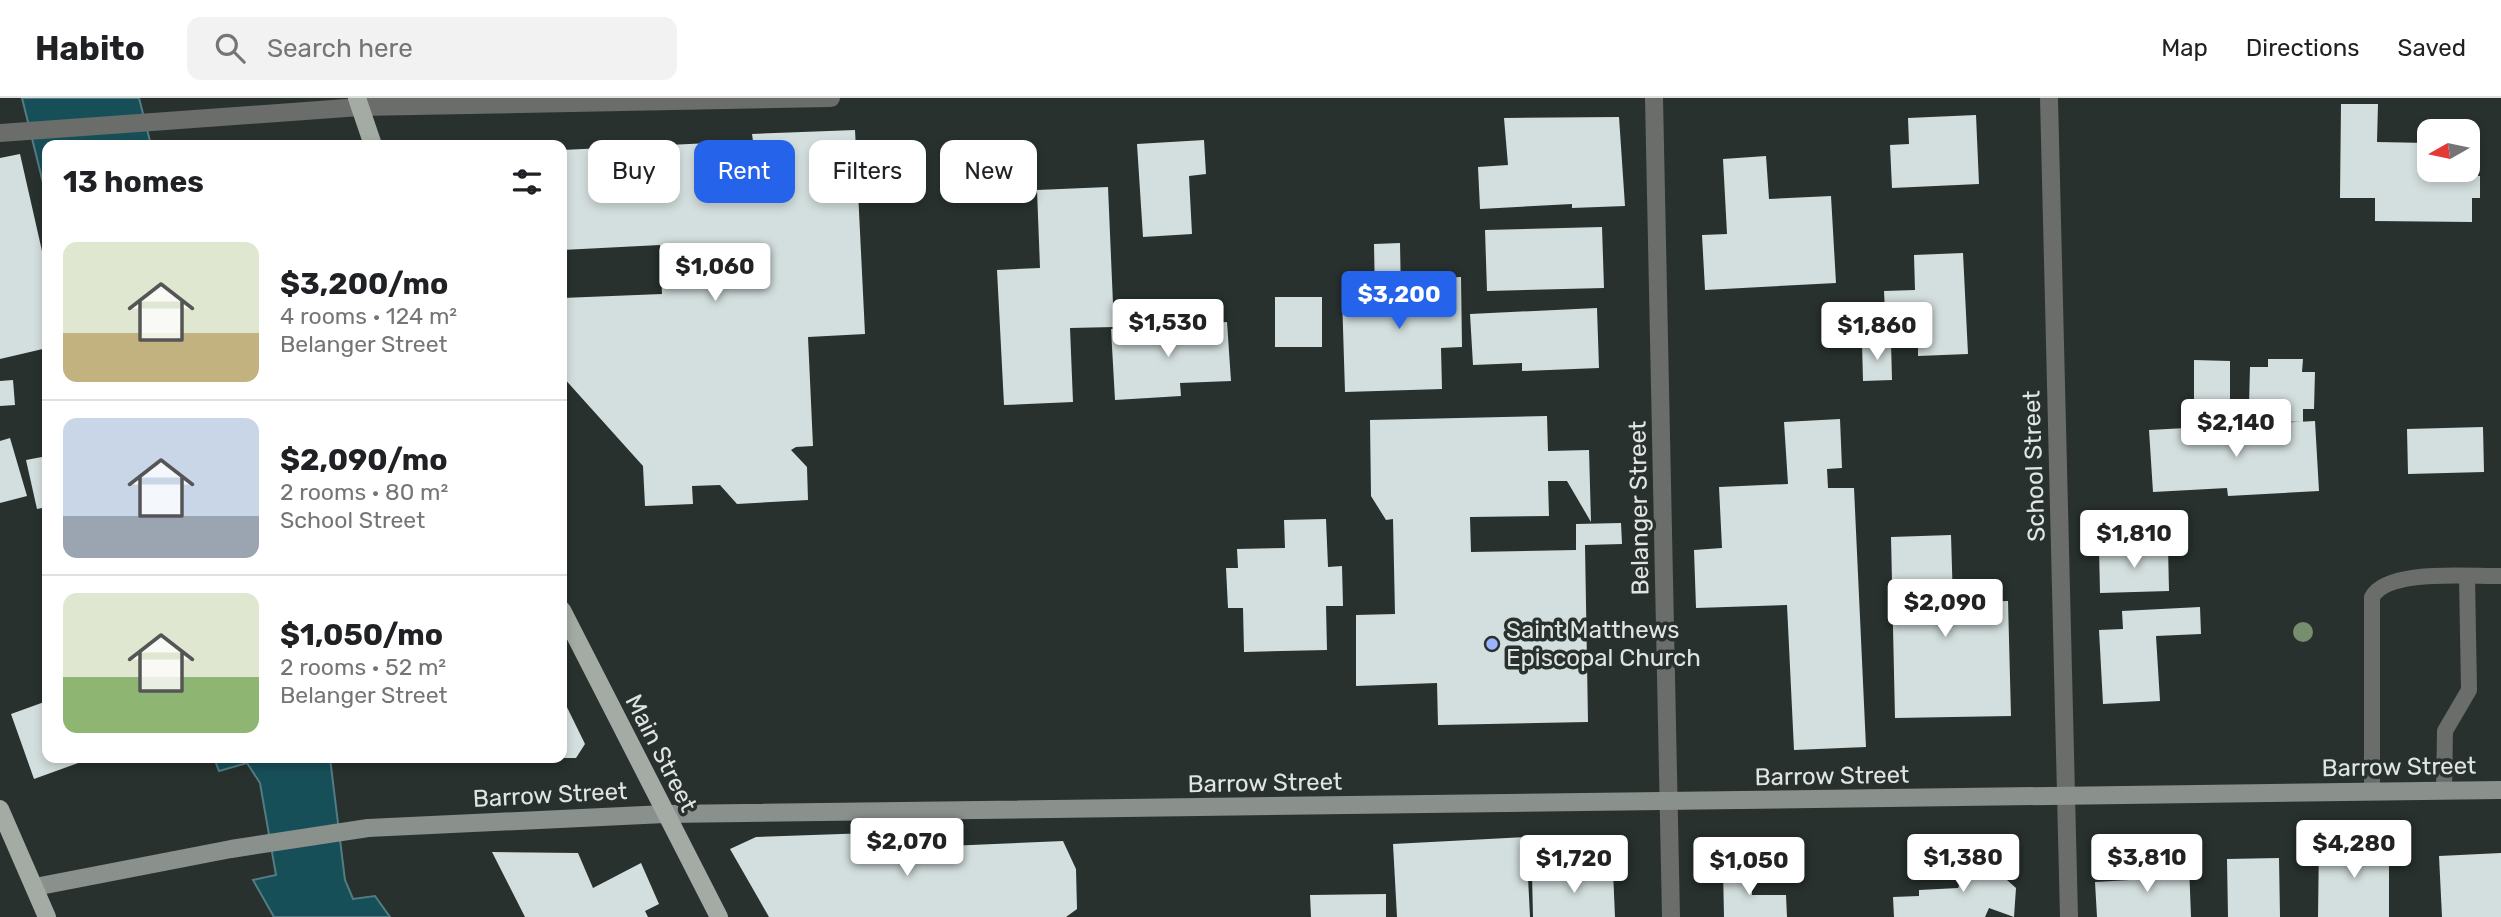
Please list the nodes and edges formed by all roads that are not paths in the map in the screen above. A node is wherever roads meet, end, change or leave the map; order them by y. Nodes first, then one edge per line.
1 (831, 98) edge
2 (1654, 98) edge
3 (2049, 98) edge
4 (358, 102) edge
5 (0, 133) edge
6 (371, 140) edge
7 (2501, 576) edge
8 (2467, 577) junction
9 (567, 620) edge
10 (2501, 790) edge
11 (2444, 791) junction
12 (2372, 792) junction
13 (2067, 797) junction
14 (1670, 803) junction
15 (0, 809) edge
16 (665, 814) junction
17 (35, 887) junction
18 (47, 917) edge
19 (719, 917) edge
20 (1671, 917) edge
21 (2069, 917) edge

1 - 4 street
2 - 14 street, Belanger Street
3 - 13 street, School Street
4 - 5 street
4 - 6 main road
7 - 8 lane
8 - 11 lane
8 - 12 lane
9 - 16 main road, Main Street
10 - 11 main road, Barrow Street
11 - 12 main road, Barrow Street
12 - 13 main road, Barrow Street
13 - 14 main road, Barrow Street
13 - 21 street, School Street
14 - 16 main road, Barrow Street
14 - 20 street, Belanger Street
15 - 17 main road
16 - 17 main road, Barrow Street
16 - 19 main road, Main Street
17 - 18 main road

